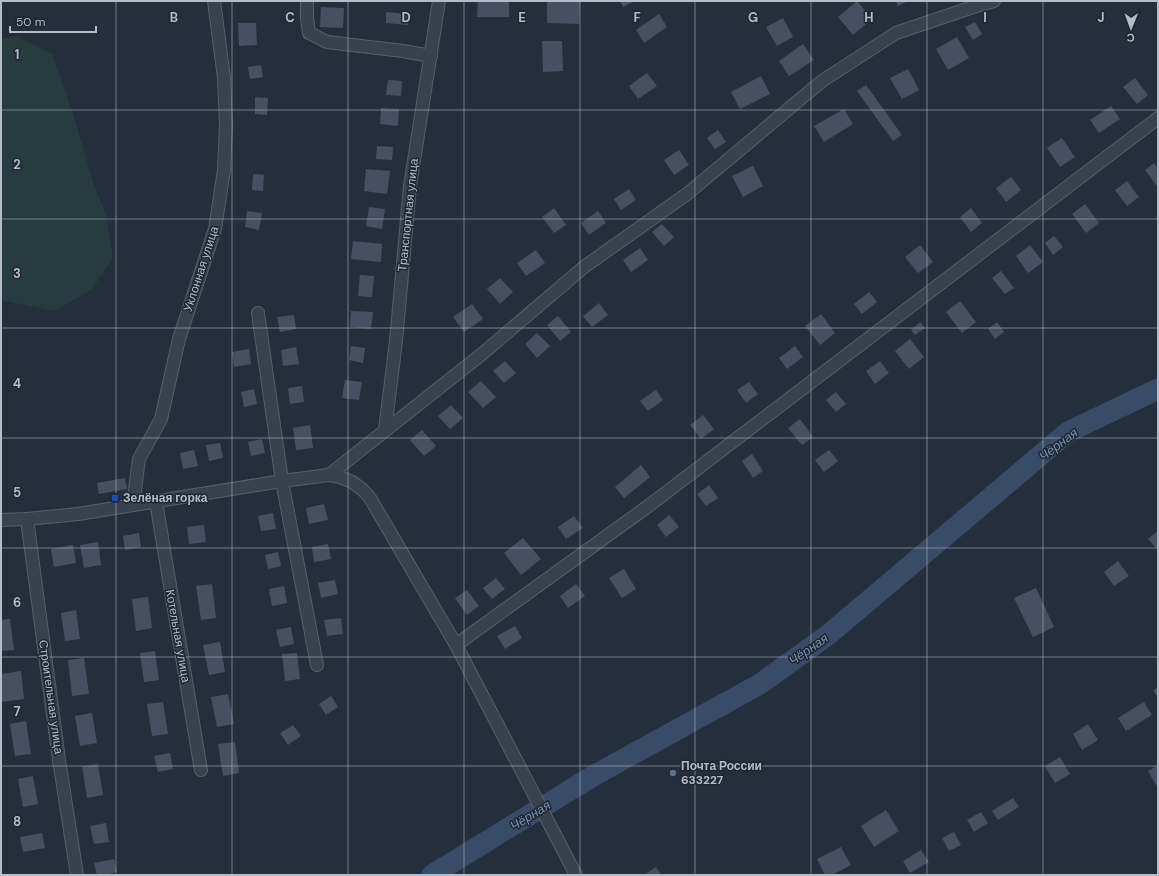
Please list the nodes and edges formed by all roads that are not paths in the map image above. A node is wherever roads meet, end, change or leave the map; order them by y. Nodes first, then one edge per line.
1 (214, 1) edge
2 (307, 1) edge
3 (439, 1) edge
4 (994, 1) edge
5 (974, 4) edge
6 (431, 56) junction
7 (1158, 118) edge
8 (258, 313) dead end
9 (385, 430) junction
10 (329, 475) junction
11 (282, 481) junction
12 (156, 502) junction
13 (133, 505) junction
14 (27, 519) junction
15 (1, 520) edge
16 (456, 645) junction
17 (317, 665) dead end
18 (201, 770) dead end
19 (77, 875) edge
20 (576, 875) edge

1 - 13 street, Уклонная улица
2 - 6 street
3 - 6 street, Транспортная улица
4 - 5 street
5 - 9 street
6 - 9 street, Транспортная улица
7 - 16 street
8 - 11 street
9 - 10 street
10 - 11 street
10 - 16 street
11 - 12 street
11 - 17 street
12 - 13 street
12 - 18 street, Котельная улица
13 - 14 street
14 - 15 street
14 - 19 street, Строительная улица
16 - 20 street

